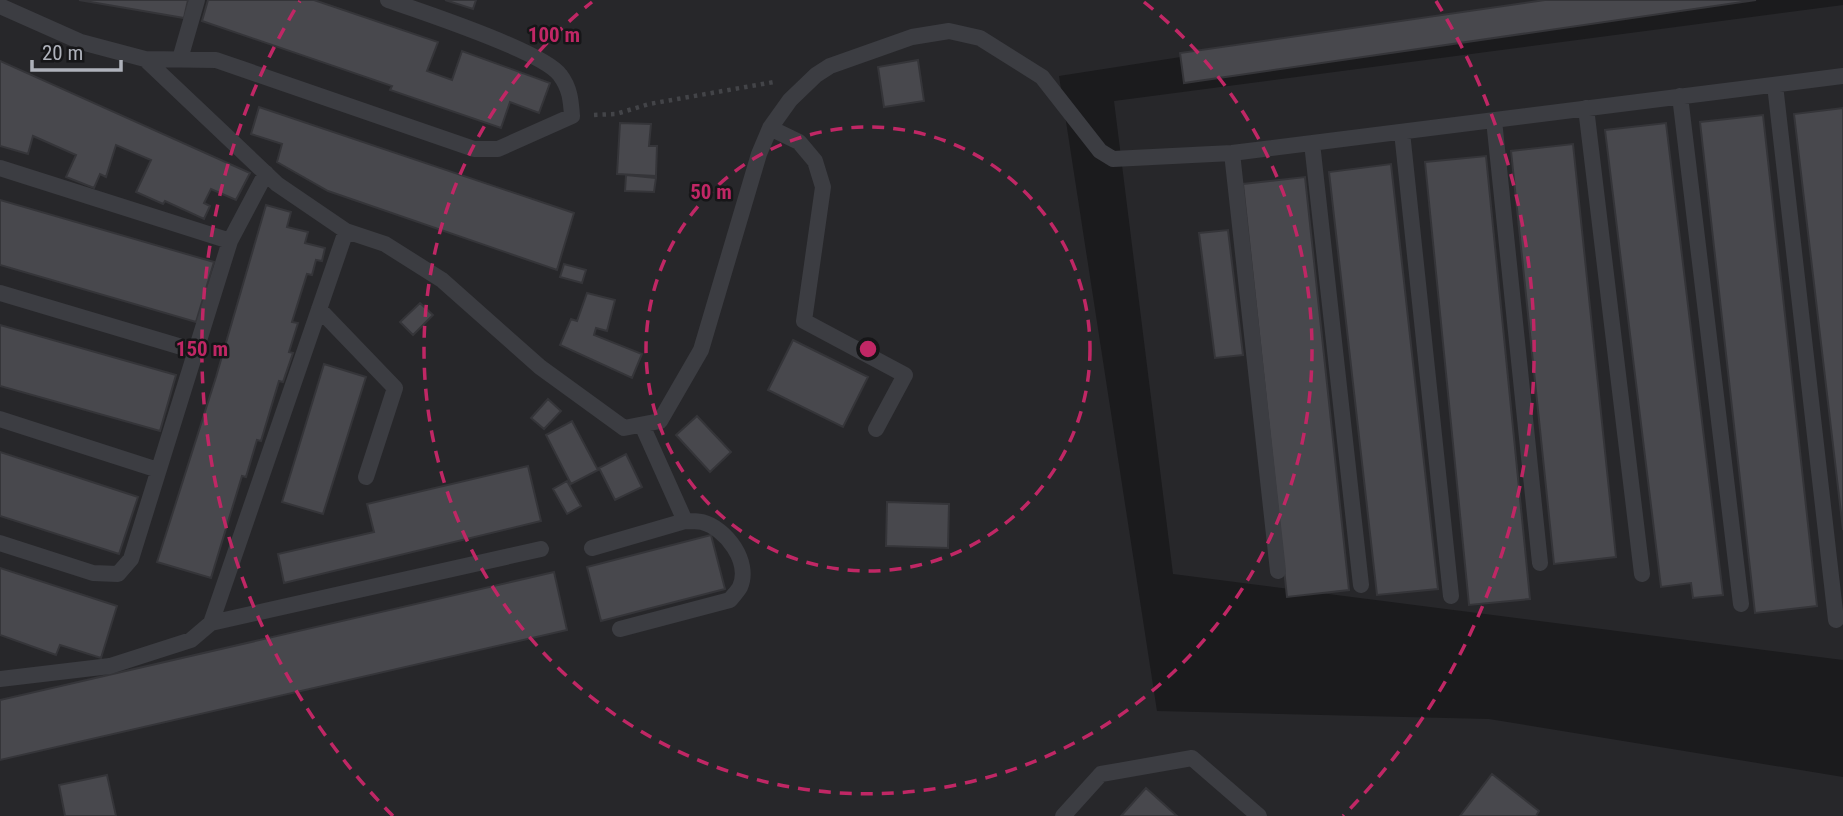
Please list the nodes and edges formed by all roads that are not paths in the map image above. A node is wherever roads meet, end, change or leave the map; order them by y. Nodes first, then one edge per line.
1 (197, 0) edge
2 (388, 0) edge
3 (0, 6) edge
4 (145, 59) junction
5 (180, 59) junction
6 (1843, 76) edge
7 (1775, 85) junction
8 (1680, 96) junction
9 (1586, 108) junction
10 (1494, 120) junction
11 (770, 128) junction
12 (1402, 132) junction
13 (1312, 143) junction
14 (1232, 153) junction
15 (0, 168) edge
16 (266, 173) junction
17 (346, 231) junction
18 (230, 241) junction
19 (0, 293) edge
20 (319, 309) junction
21 (195, 351) junction
22 (0, 419) edge
23 (642, 425) junction
24 (876, 429) dead end
25 (158, 470) junction
26 (366, 477) dead end
27 (685, 521) junction
28 (0, 542) edge
29 (592, 548) dead end
30 (541, 549) dead end
31 (1540, 563) dead end
32 (1278, 571) dead end
33 (1642, 573) dead end
34 (1361, 585) dead end
35 (1451, 596) dead end
36 (1741, 604) dead end
37 (1836, 620) dead end
38 (211, 624) junction
39 (620, 629) dead end
40 (0, 679) edge
41 (1063, 816) edge
42 (1259, 816) edge

1 - 5 lane
2 - 5 lane
3 - 4 lane
4 - 5 lane
4 - 16 lane
6 - 7 lane
7 - 8 lane
7 - 37 lane
8 - 9 lane
8 - 36 lane
9 - 10 lane
9 - 33 lane
10 - 12 lane
10 - 31 lane
11 - 14 lane
11 - 23 lane
11 - 24 lane
12 - 13 lane
12 - 35 lane
13 - 14 lane
13 - 34 lane
14 - 32 lane
15 - 18 lane
16 - 17 lane
16 - 18 lane
17 - 20 lane
17 - 23 lane
18 - 21 lane
19 - 21 lane
20 - 26 lane
20 - 38 lane
21 - 25 lane
22 - 25 lane
23 - 27 lane
25 - 28 lane
27 - 29 lane
27 - 39 lane
30 - 38 lane
38 - 40 lane
41 - 42 lane

